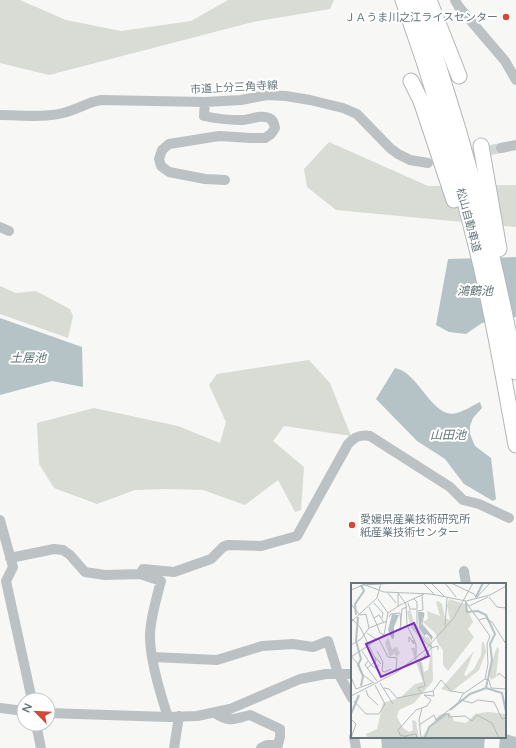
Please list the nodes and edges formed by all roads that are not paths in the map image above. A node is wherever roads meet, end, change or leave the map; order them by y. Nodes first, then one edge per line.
1 (403, 0) edge
2 (416, 0) edge
3 (429, 0) edge
4 (455, 0) edge
5 (459, 76) dead end
6 (516, 80) edge
7 (411, 81) dead end
8 (205, 102) junction
9 (0, 115) edge
10 (516, 145) edge
11 (481, 146) dead end
12 (501, 148) tunnel mouth
13 (428, 163) dead end
14 (225, 180) dead end
15 (484, 249) junction
16 (502, 331) junction
17 (516, 372) edge
18 (516, 445) edge
19 (509, 518) dead end
20 (0, 520) edge
21 (10, 558) junction
22 (464, 571) dead end
23 (140, 574) junction
24 (3, 581) edge
25 (466, 583) edge
26 (153, 657) junction
27 (338, 673) junction
28 (351, 674) edge
29 (30, 692) edge
30 (351, 696) edge
31 (0, 708) edge
32 (16, 710) edge
33 (56, 713) edge
34 (215, 713) junction
35 (180, 716) junction
36 (168, 717) junction
37 (38, 732) edge
38 (354, 738) edge
39 (278, 746) edge
40 (41, 748) edge
41 (174, 748) edge
42 (261, 748) edge
43 (356, 748) edge

1 - 15 highway, 松山自動車道
2 - 15 highway, 松山自動車道
3 - 5 highway
4 - 6 street
7 - 15 highway
8 - 9 street, 市道上分三角寺線
8 - 13 street, 市道上分三角寺線
8 - 14 street
10 - 12 street
11 - 15 highway
15 - 16 highway
15 - 16 highway
16 - 17 highway
16 - 18 highway
19 - 23 street
20 - 21 street
21 - 23 street
21 - 24 street
22 - 25 street
23 - 26 street
24 - 29 street
26 - 27 street
26 - 36 street
27 - 28 street
27 - 30 street
27 - 34 street
31 - 32 street
33 - 36 street
34 - 35 street
34 - 39 street
35 - 36 street
35 - 41 street
37 - 40 street
38 - 43 street
39 - 42 street

